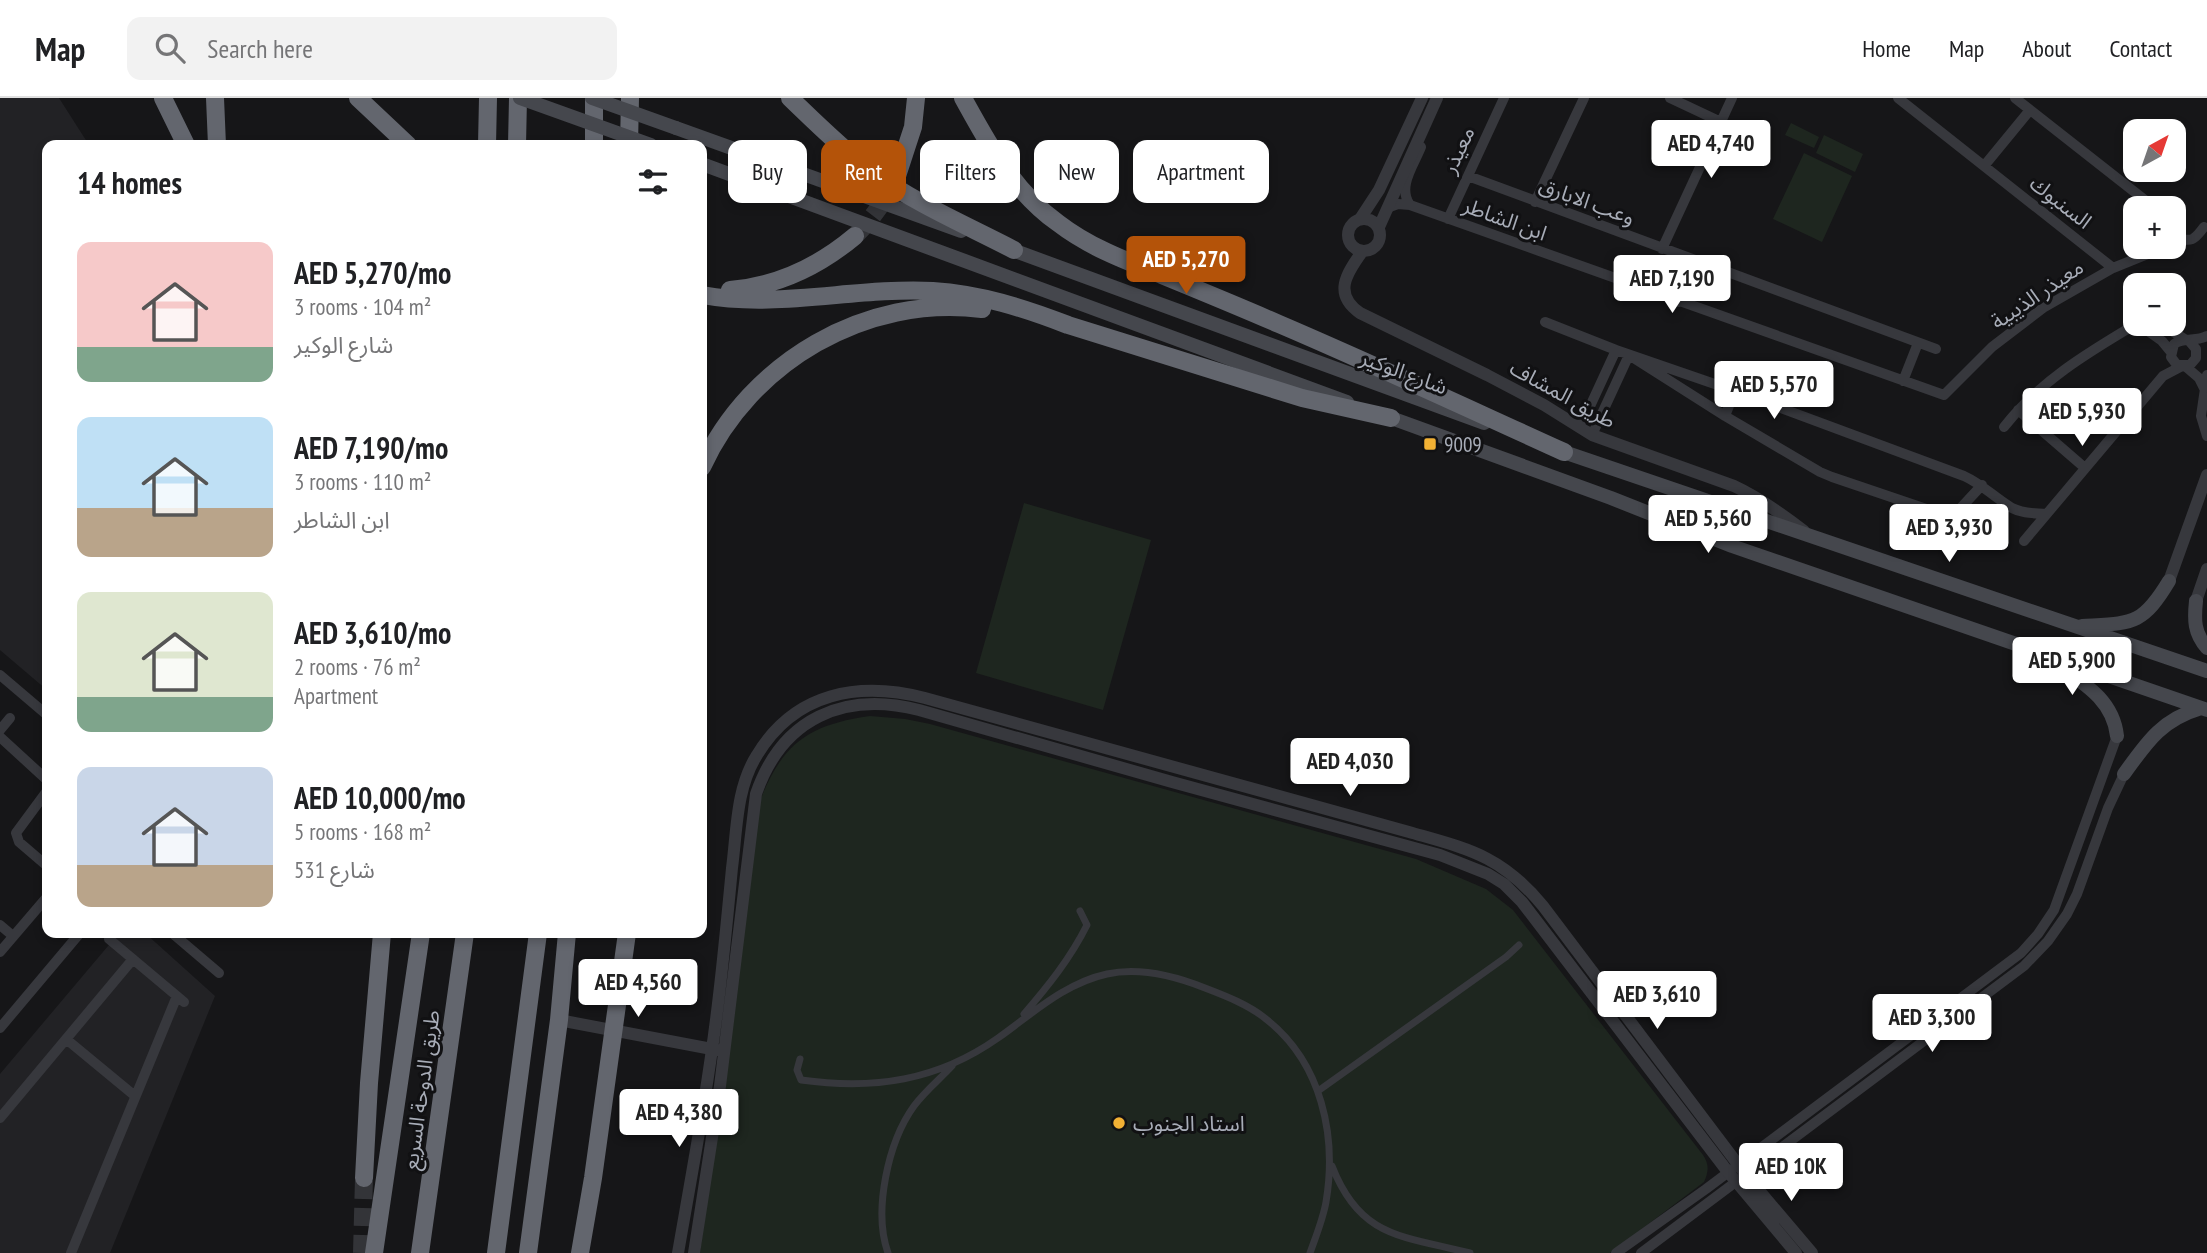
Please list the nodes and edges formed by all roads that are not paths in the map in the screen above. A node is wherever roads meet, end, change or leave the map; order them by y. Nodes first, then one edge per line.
1 (163, 98) edge
2 (215, 98) edge
3 (358, 98) edge
4 (488, 98) edge
5 (519, 98) edge
6 (593, 98) edge
7 (630, 98) edge
8 (790, 98) edge
9 (916, 98) edge
10 (963, 98) edge
11 (1422, 98) edge
12 (1437, 98) edge
13 (1504, 98) edge
14 (1584, 98) edge
15 (1670, 98) edge
16 (1732, 98) edge
17 (1898, 98) edge
18 (2015, 98) edge
19 (2030, 110) junction
20 (1427, 119) junction
21 (1721, 122) junction
22 (184, 140) edge
23 (217, 140) edge
24 (403, 140) edge
25 (486, 140) edge
26 (517, 140) edge
27 (594, 140) edge
28 (629, 140) edge
29 (637, 140) edge
30 (906, 148) edge
31 (707, 166) edge
32 (1984, 166) junction
33 (1468, 176) junction
34 (2140, 196) edge
35 (1535, 202) junction
36 (1410, 205) junction
37 (1387, 208) junction
38 (1360, 219) junction
39 (1448, 219) junction
40 (1379, 227) junction
41 (2204, 228) dead end
42 (855, 236) tunnel mouth
43 (2186, 240) edge
44 (1662, 249) junction
45 (1014, 250) junction
46 (1362, 252) junction
47 (2135, 259) edge
48 (1694, 260) junction
49 (2113, 268) junction
50 (707, 293) edge
51 (707, 295) edge
52 (1679, 302) junction
53 (1545, 321) dead end
54 (1068, 325) junction
55 (2123, 332) edge
56 (2156, 336) edge
57 (2180, 336) edge
58 (2207, 336) edge
59 (2188, 341) junction
60 (1918, 343) junction
61 (1936, 349) dead end
62 (1616, 350) junction
63 (2171, 354) junction
64 (1629, 355) junction
65 (2184, 366) junction
66 (2207, 375) edge
67 (2164, 376) junction
68 (1903, 381) junction
69 (2204, 388) junction
70 (1735, 391) junction
71 (1944, 394) joint
72 (2018, 410) junction
73 (1725, 416) junction
74 (1391, 418) junction
75 (2004, 427) dead end
76 (1580, 428) junction
77 (1592, 435) junction
78 (2207, 436) edge
79 (1564, 452) junction
80 (707, 458) edge
81 (2085, 468) junction
82 (2207, 475) edge
83 (1982, 485) junction
84 (2046, 514) junction
85 (1813, 538) junction
86 (2024, 541) dead end
87 (2207, 569) edge
88 (2169, 581) joint
89 (2196, 601) joint
90 (2073, 626) junction
91 (2207, 648) edge
92 (2039, 653) junction
93 (2207, 671) edge
94 (0, 675) edge
95 (2204, 709) edge
96 (42, 711) edge
97 (10, 718) dead end
98 (0, 730) edge
99 (2117, 736) joint
100 (0, 737) edge
101 (2124, 774) joint
102 (42, 775) edge
103 (42, 797) edge
104 (42, 862) edge
105 (2062, 888) junction
106 (2077, 894) junction
107 (42, 903) edge
108 (1080, 911) dead end
109 (0, 925) edge
110 (13, 936) junction
111 (76, 938) edge
112 (178, 938) edge
113 (382, 938) edge
114 (420, 938) edge
115 (465, 938) edge
116 (537, 938) edge
117 (567, 938) edge
118 (625, 938) edge
119 (109, 939) dead end
120 (1519, 945) dead end
121 (0, 952) edge
122 (133, 959) junction
123 (219, 973) dead end
124 (559, 1020) junction
125 (1016, 1023) junction
126 (0, 1028) edge
127 (613, 1031) junction
128 (66, 1039) junction
129 (718, 1050) junction
130 (800, 1059) dead end
131 (954, 1065) junction
132 (1318, 1091) junction
133 (135, 1096) junction
134 (1, 1116) edge
135 (1330, 1162) junction
136 (1737, 1174) junction
137 (364, 1178) tunnel mouth
138 (71, 1253) edge
139 (374, 1253) edge
140 (420, 1253) edge
141 (496, 1253) edge
142 (528, 1253) edge
143 (580, 1253) edge
144 (678, 1253) edge
145 (694, 1253) edge
146 (888, 1253) edge
147 (1310, 1253) edge
148 (1470, 1253) edge
149 (1616, 1253) edge
150 (1641, 1253) edge
151 (1796, 1253) edge
152 (1812, 1253) edge

1 - 22 highway
2 - 23 highway
3 - 24 highway
4 - 25 highway
5 - 26 highway
5 - 29 main road, bridge
6 - 27 highway
6 - 45 main road, شارع الوكير, bridge
7 - 28 highway
8 - 45 highway
9 - 30 highway
10 - 79 highway
11 - 38 street
12 - 20 street
13 - 33 street, معيذر
14 - 35 street
15 - 21 street
16 - 21 street
17 - 32 street, السنبوك
18 - 19 street
19 - 32 street
19 - 34 street
20 - 36 street
20 - 37 street
21 - 44 street
31 - 74 main road
32 - 49 street, السنبوك
33 - 35 street, وعب الابارق
33 - 39 street, معيذر
35 - 44 street, وعب الابارق
36 - 37 street, ابن الشاطر
36 - 39 street, ابن الشاطر
37 - 40 street
38 - 40 street
38 - 46 street
39 - 52 street, ابن الشاطر
40 - 46 street
41 - 43 street
42 - 50 highway
44 - 48 street, وعب الابارق
45 - 79 main road, شارع الوكير
46 - 76 street, طريق المشاف
47 - 49 street, معيذر الذيبية
48 - 52 street
48 - 60 street, وعب الابارق
49 - 71 street, معيذر الذيبية
51 - 54 highway
52 - 68 street, ابن الشاطر
53 - 62 street
54 - 74 highway
54 - 80 highway
55 - 72 street
56 - 63 street
57 - 59 street
58 - 59 street
59 - 63 street
59 - 65 street
60 - 61 street, وعب الابارق
60 - 68 street
62 - 64 street
62 - 76 street
63 - 65 street
63 - 67 street
64 - 70 street
64 - 73 street
64 - 77 street
65 - 67 street
65 - 69 street
66 - 69 street
67 - 81 street
68 - 71 street, ابن الشاطر
69 - 78 street
70 - 73 street
70 - 83 street
72 - 75 street
72 - 81 street
73 - 83 street
74 - 92 main road
76 - 77 street, طريق المشاف
77 - 85 street, طريق المشاف
79 - 85 main road, شارع الوكير
81 - 84 street
82 - 88 street
83 - 84 street
84 - 86 street
85 - 90 main road, شارع الوكير
87 - 89 street
88 - 90 main road
89 - 91 main road
90 - 93 main road, شارع الوكير
92 - 95 main road
92 - 99 main road
94 - 96 street
95 - 101 main road
97 - 98 street
99 - 105 street
100 - 102 street
101 - 106 street
103 - 104 street
105 - 106 street
105 - 136 street
106 - 136 street
107 - 110 street
108 - 125 street
109 - 110 street
110 - 121 street
111 - 126 street
112 - 123 street
113 - 137 highway
114 - 139 highway
115 - 140 highway, طريق الدوحة السريع
116 - 141 highway
117 - 124 highway
118 - 127 highway
119 - 122 street
120 - 132 street
122 - 128 street
122 - 133 street
124 - 127 street
124 - 142 highway
125 - 131 street
125 - 132 street
127 - 129 street
127 - 143 highway
128 - 133 street
128 - 134 street
129 - 136 street
129 - 144 street
129 - 145 street
130 - 131 street
131 - 146 street
132 - 135 street
133 - 138 street
135 - 147 street
135 - 148 street
136 - 149 street
136 - 150 street
136 - 151 street
136 - 152 street

